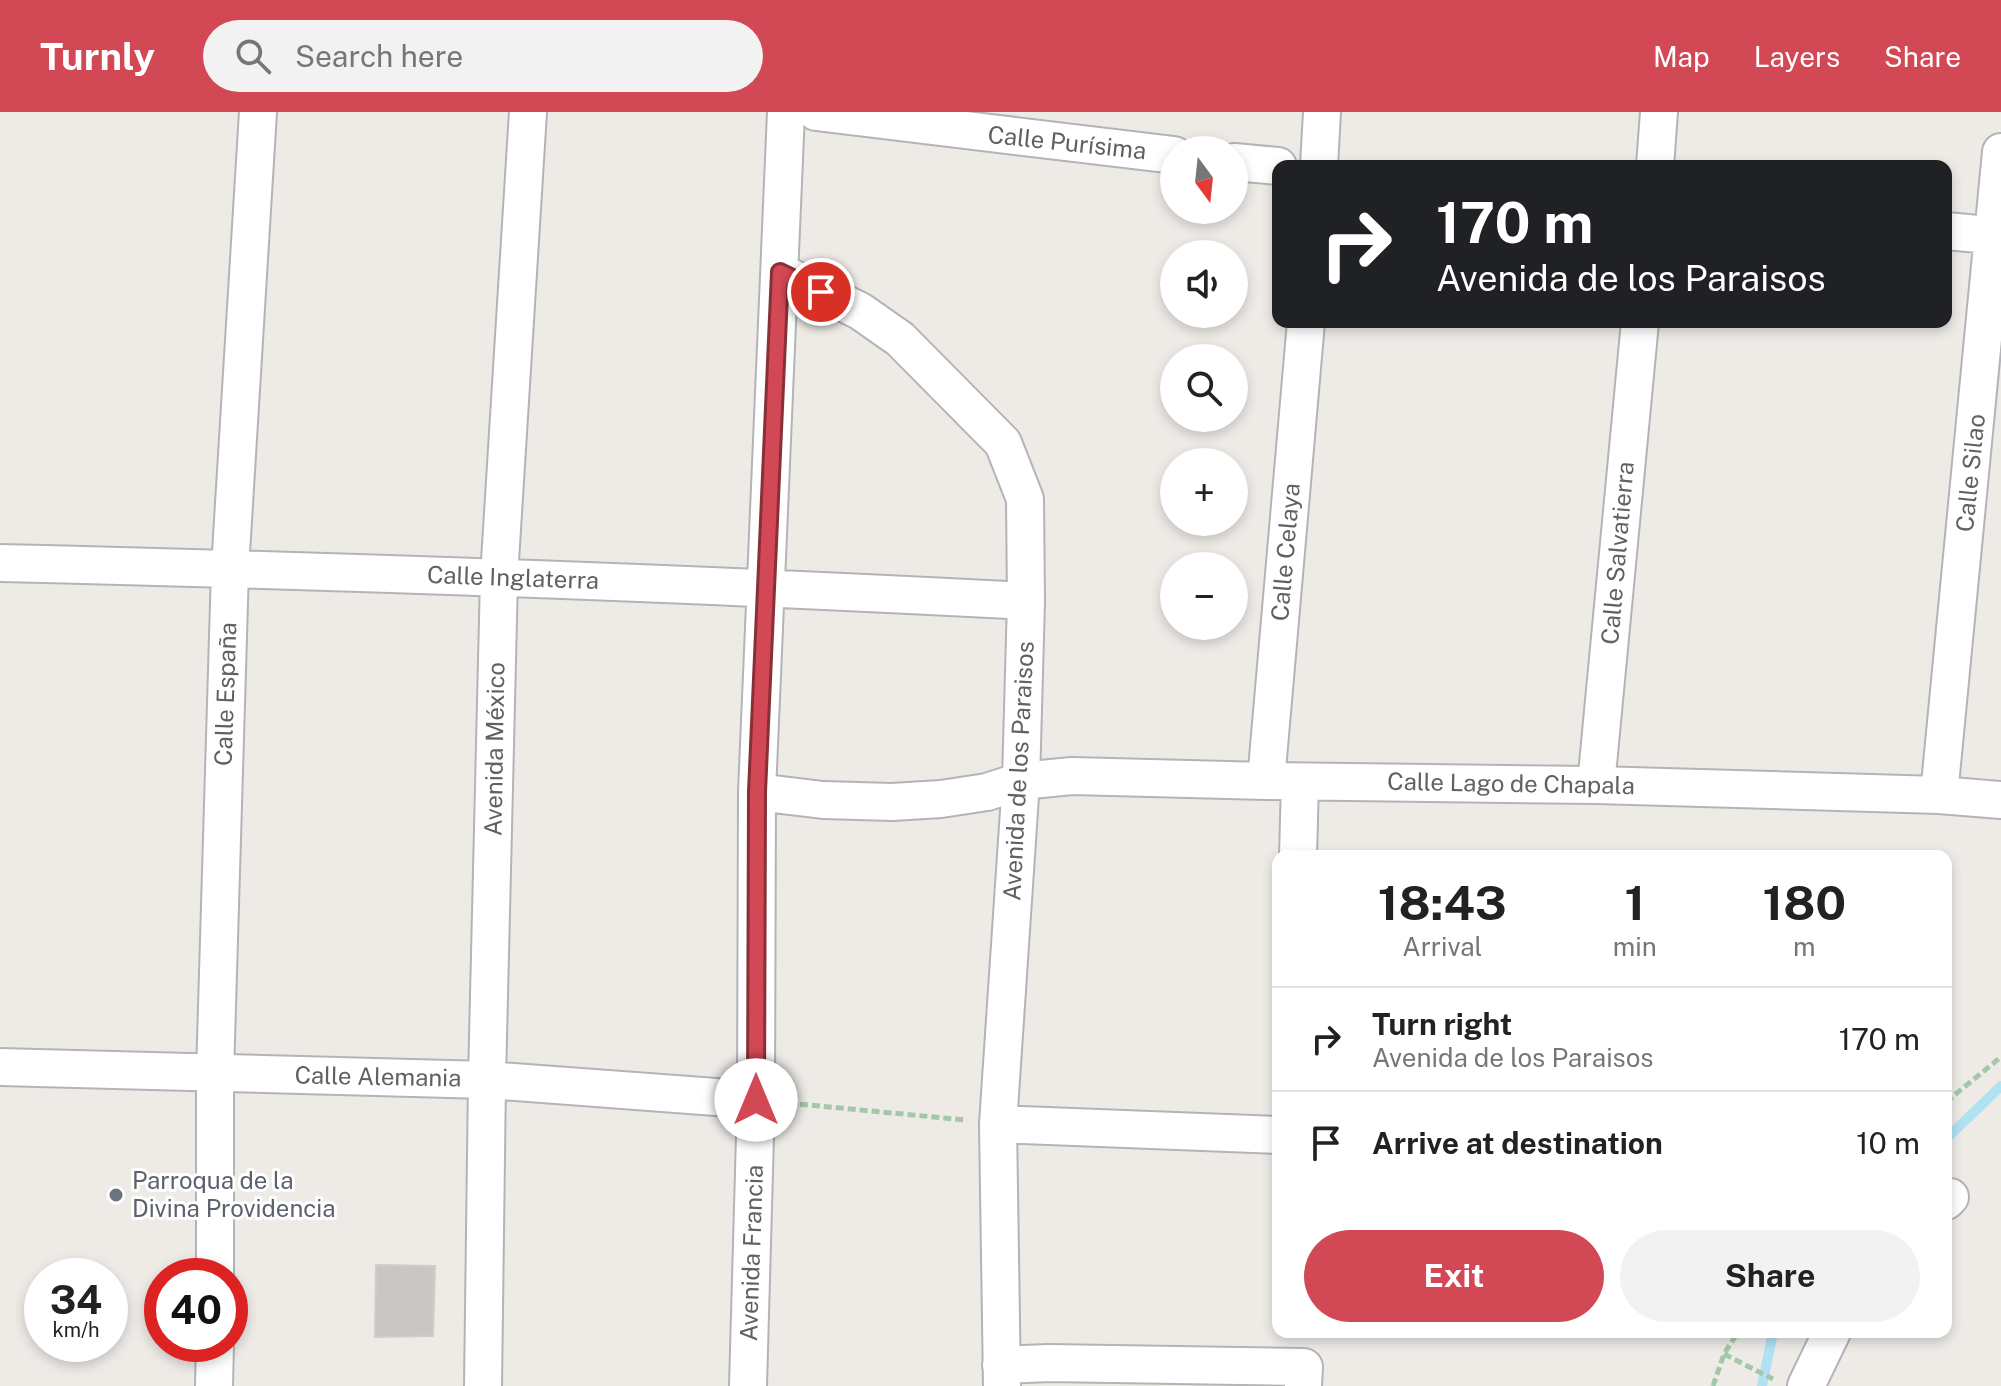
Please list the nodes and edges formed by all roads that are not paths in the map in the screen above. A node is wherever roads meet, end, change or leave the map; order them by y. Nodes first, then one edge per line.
1 (258, 112) edge
2 (528, 112) edge
3 (786, 112) edge
4 (816, 112) edge
5 (1322, 112) edge
6 (1659, 112) edge
7 (984, 123) edge
8 (2001, 152) edge
9 (1160, 153) edge
10 (1319, 160) edge
11 (1655, 160) edge
12 (1248, 163) edge
13 (1272, 165) edge
14 (1952, 232) edge
15 (1998, 236) edge
16 (780, 272) junction
17 (1306, 328) edge
18 (1639, 328) edge
19 (0, 563) edge
20 (230, 569) junction
21 (499, 577) junction
22 (765, 587) junction
23 (1026, 601) junction
24 (1021, 781) junction
25 (1283, 782) junction
26 (1596, 785) junction
27 (757, 792) junction
28 (1939, 795) junction
29 (2001, 800) edge
30 (1297, 850) edge
31 (0, 1067) edge
32 (215, 1074) junction
33 (487, 1080) junction
34 (756, 1100) junction
35 (998, 1124) junction
36 (1272, 1135) edge
37 (215, 1258) edge
38 (1828, 1338) edge
39 (215, 1362) edge
40 (1002, 1375) edge
41 (1795, 1385) edge
42 (214, 1386) edge
43 (483, 1386) edge
44 (748, 1386) edge
45 (1303, 1386) edge

1 - 20 street, Calle España
2 - 21 street, Avenida México
3 - 16 street, Avenida Francia
4 - 7 street, Calle Purísima
5 - 10 street
6 - 11 street
7 - 9 street, Calle Purísima
8 - 15 street, Calle Silao
12 - 13 street
14 - 15 street
15 - 28 street, Calle Silao
16 - 22 street, Avenida Francia
16 - 23 street, Avenida de los Paraisos
17 - 25 street, Calle Celaya
18 - 26 street, Calle Salvatierra
19 - 20 street, Calle Inglaterra
20 - 21 street, Calle Inglaterra
20 - 32 street, Calle España
21 - 22 street, Calle Inglaterra
21 - 33 street, Avenida México
22 - 23 street, Calle Inglaterra
22 - 27 street, Avenida Francia
23 - 24 street, Avenida de los Paraisos
24 - 25 street, Calle Lago de Chapala
24 - 27 street, Calle Lago de Chapala
24 - 35 street, Avenida de los Paraisos
25 - 26 street, Calle Lago de Chapala
25 - 30 street, Calle Celaya
26 - 28 street, Calle Lago de Chapala
27 - 34 street, Avenida Francia
28 - 29 street, Calle Lago de Chapala
31 - 32 street, Calle Alemania
32 - 33 street, Calle Alemania
32 - 37 street, Calle España
33 - 34 street, Calle Alemania
33 - 43 street, Avenida México
34 - 44 street, Avenida Francia
35 - 36 street
35 - 40 street, Avenida de los Paraisos
38 - 41 street
39 - 42 street
40 - 45 street

